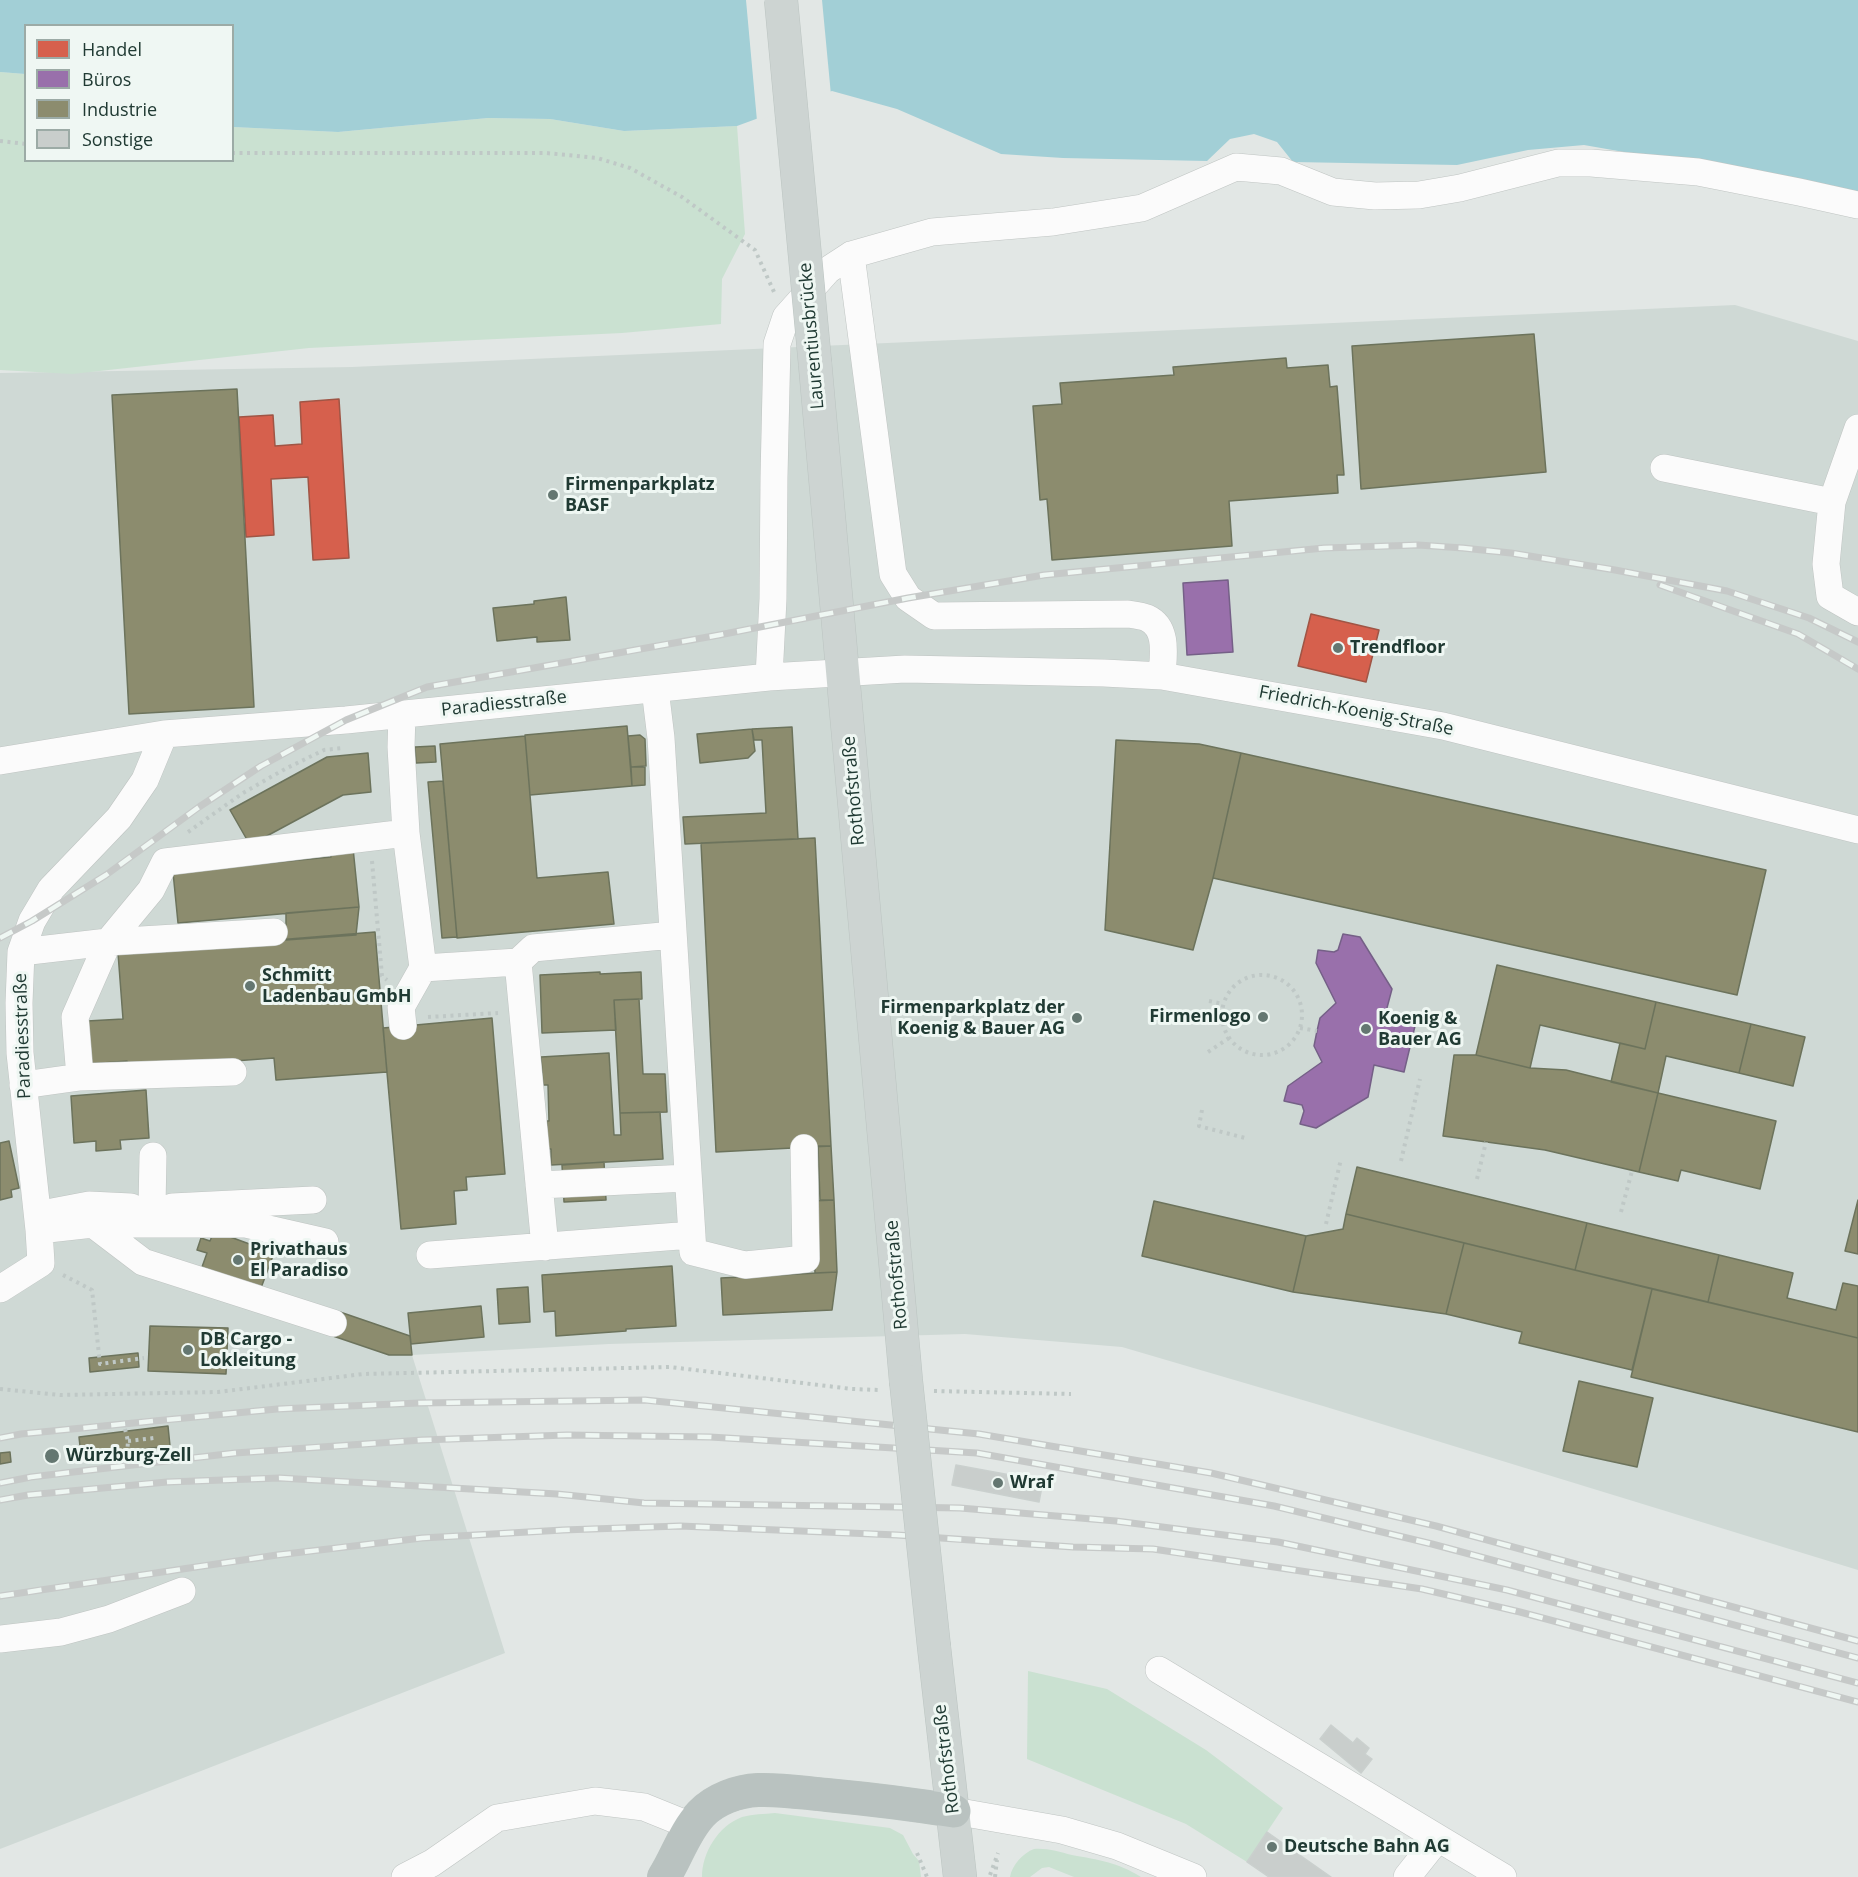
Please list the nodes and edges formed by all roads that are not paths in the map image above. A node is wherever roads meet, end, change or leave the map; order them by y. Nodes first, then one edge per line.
1 (781, 0) edge
2 (1858, 205) edge
3 (851, 255) junction
4 (1858, 428) edge
5 (1664, 468) dead end
6 (1832, 502) junction
7 (1858, 612) edge
8 (844, 673) junction
9 (1162, 676) junction
10 (769, 677) junction
11 (655, 689) junction
12 (402, 714) junction
13 (164, 734) junction
14 (0, 761) edge
15 (1858, 830) edge
16 (406, 832) junction
17 (274, 932) dead end
18 (673, 935) junction
19 (108, 942) junction
20 (21, 952) junction
21 (518, 962) junction
22 (423, 968) junction
23 (403, 1026) dead end
24 (10, 1057) edge
25 (233, 1072) dead end
26 (80, 1077) junction
27 (23, 1085) junction
28 (804, 1148) dead end
29 (153, 1156) dead end
30 (688, 1178) junction
31 (539, 1185) junction
32 (313, 1200) dead end
33 (153, 1208) junction
34 (38, 1222) junction
35 (93, 1224) junction
36 (692, 1235) junction
37 (325, 1242) dead end
38 (545, 1246) junction
39 (430, 1255) dead end
40 (0, 1288) edge
41 (333, 1323) dead end
42 (182, 1591) dead end
43 (0, 1639) edge
44 (1159, 1670) dead end
45 (954, 1811) junction
46 (687, 1833) junction
47 (1438, 1838) junction
48 (405, 1877) edge
49 (664, 1877) edge
50 (682, 1877) edge
51 (960, 1877) edge
52 (1193, 1877) edge
53 (1407, 1877) edge
54 (1503, 1877) edge

1 - 8 main road, Laurentiusbrücke, bridge
2 - 3 street
3 - 9 street
3 - 10 street
4 - 6 street
5 - 6 street
6 - 7 street
8 - 9 street, Friedrich-Koenig-Straße
8 - 10 street, Paradiesstraße
8 - 45 main road, Rothofstraße, bridge
9 - 15 street, Friedrich-Koenig-Straße
10 - 11 street, Paradiesstraße
11 - 12 street, Paradiesstraße
11 - 18 street
12 - 13 street, Paradiesstraße
12 - 16 street
13 - 14 street, Paradiesstraße
13 - 20 street, Paradiesstraße
16 - 19 street
16 - 22 street
17 - 19 street
18 - 21 street
18 - 30 street
19 - 20 street
19 - 26 street
20 - 24 street, Paradiesstraße
21 - 22 street
21 - 31 street
22 - 23 street
24 - 27 street, Paradiesstraße
25 - 26 street
26 - 27 street
27 - 34 street, Paradiesstraße
28 - 36 street
29 - 33 street
30 - 31 street
30 - 36 street
31 - 38 street
32 - 33 street
33 - 34 street
34 - 35 street
34 - 40 street, Paradiesstraße
35 - 37 street
35 - 41 street
36 - 38 street
38 - 39 street
42 - 43 street
44 - 47 street
45 - 46 highway
45 - 51 main road, Rothofstraße
45 - 52 street
46 - 48 street
46 - 49 highway
46 - 50 highway
47 - 53 street
47 - 54 street

